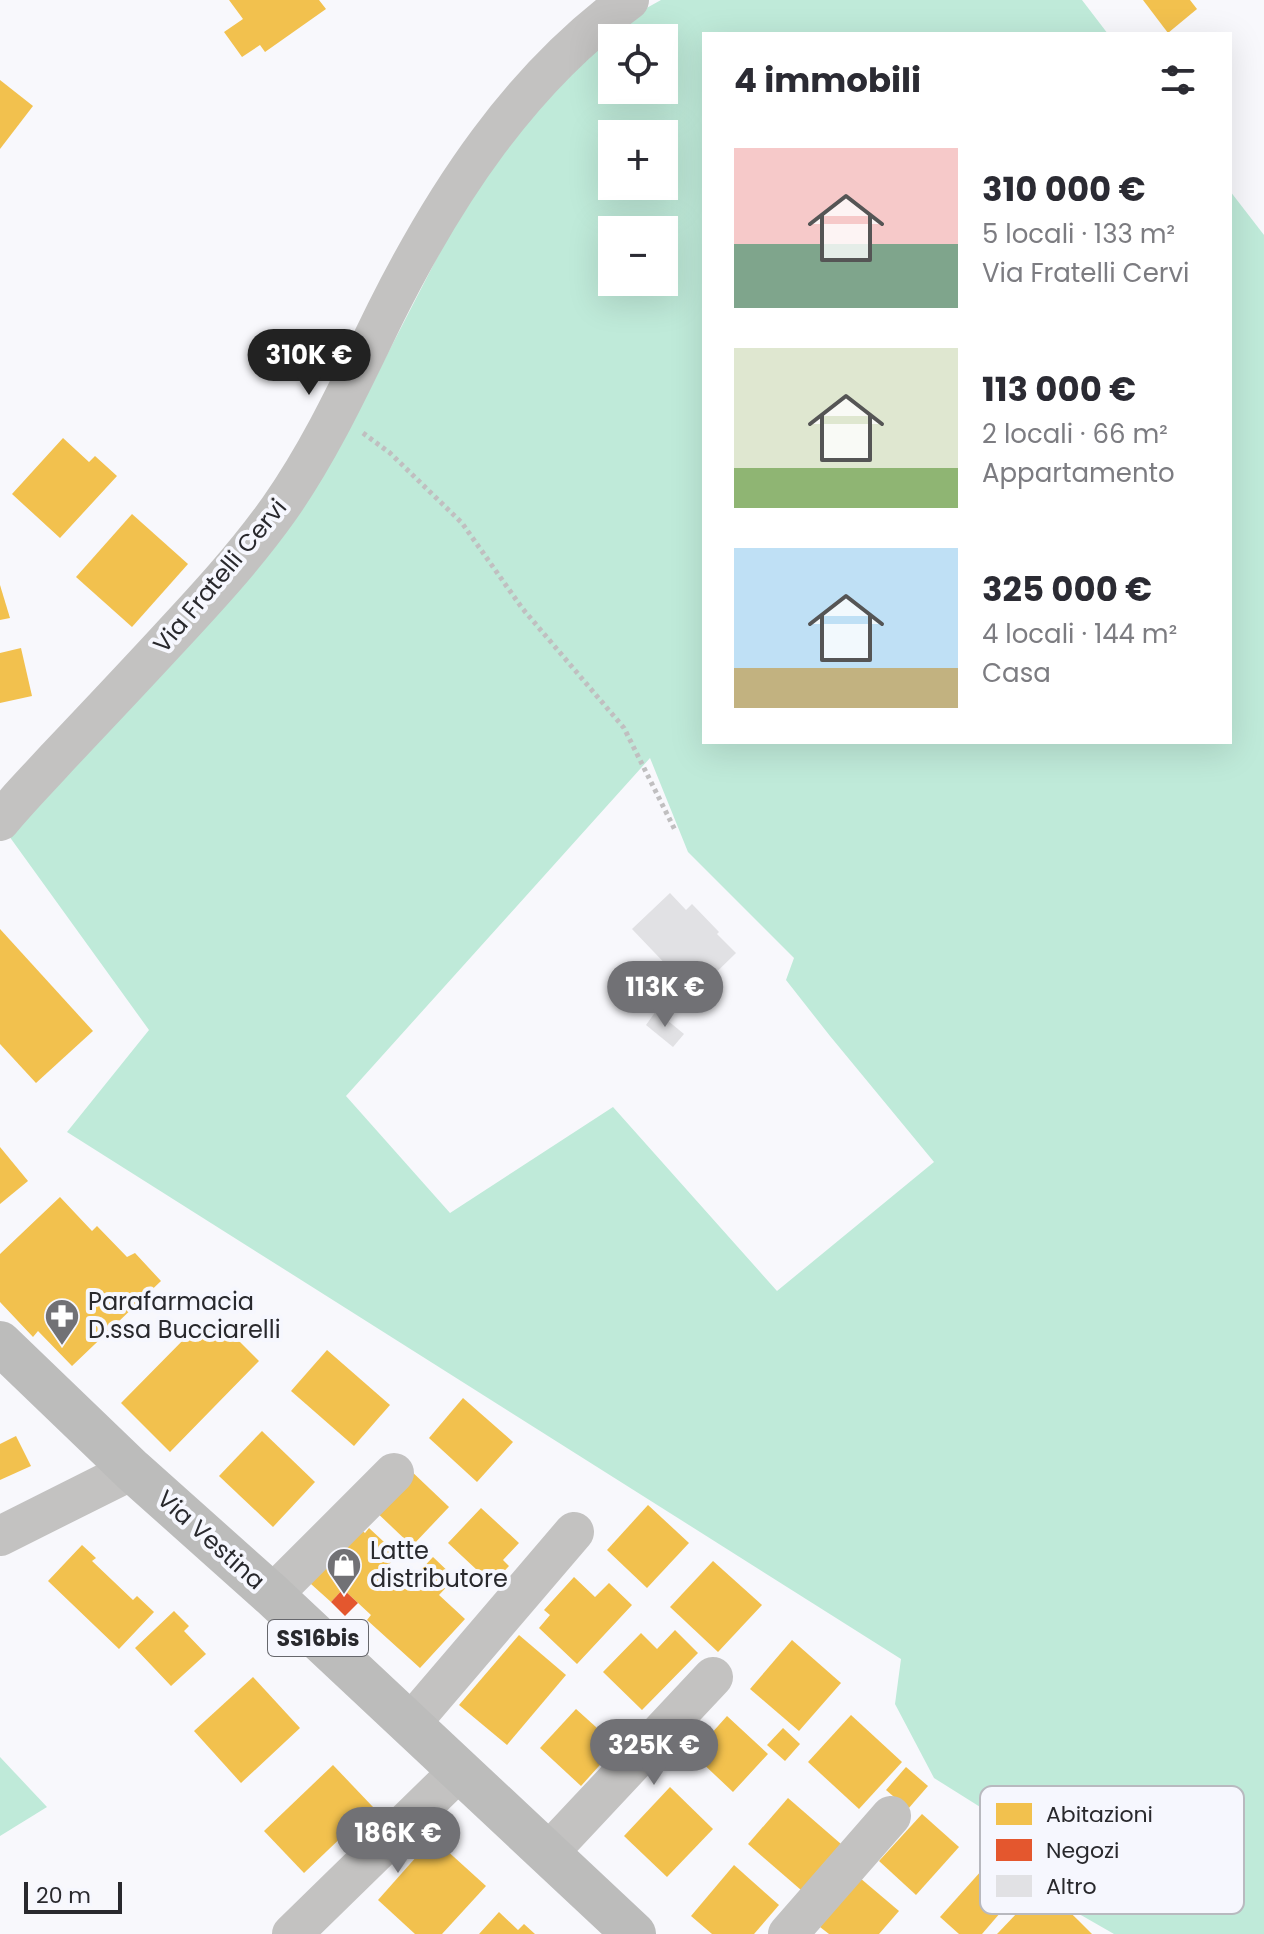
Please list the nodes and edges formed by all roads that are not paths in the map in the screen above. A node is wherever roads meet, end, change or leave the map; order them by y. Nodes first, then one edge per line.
1 (629, 0) edge
2 (0, 821) edge
3 (0, 1343) edge
4 (132, 1470) junction
5 (394, 1473) dead end
6 (574, 1532) dead end
7 (0, 1536) edge
8 (272, 1595) junction
9 (713, 1677) dead end
10 (410, 1724) junction
11 (460, 1770) junction
12 (891, 1816) dead end
13 (548, 1853) junction
14 (292, 1934) edge
15 (634, 1934) edge
16 (788, 1934) edge

1 - 2 street, Via Fratelli Cervi
3 - 4 main road, Via Vestina / SS16bis
4 - 7 street
4 - 8 main road, Via Vestina / SS16bis
5 - 8 street
6 - 10 street
8 - 10 main road, Via Vestina / SS16bis
9 - 13 street
10 - 11 main road, Via Vestina / SS16bis
11 - 13 main road, Via Vestina / SS16bis
11 - 14 street
12 - 16 street
13 - 15 main road, Via Vestina / SS16bis

